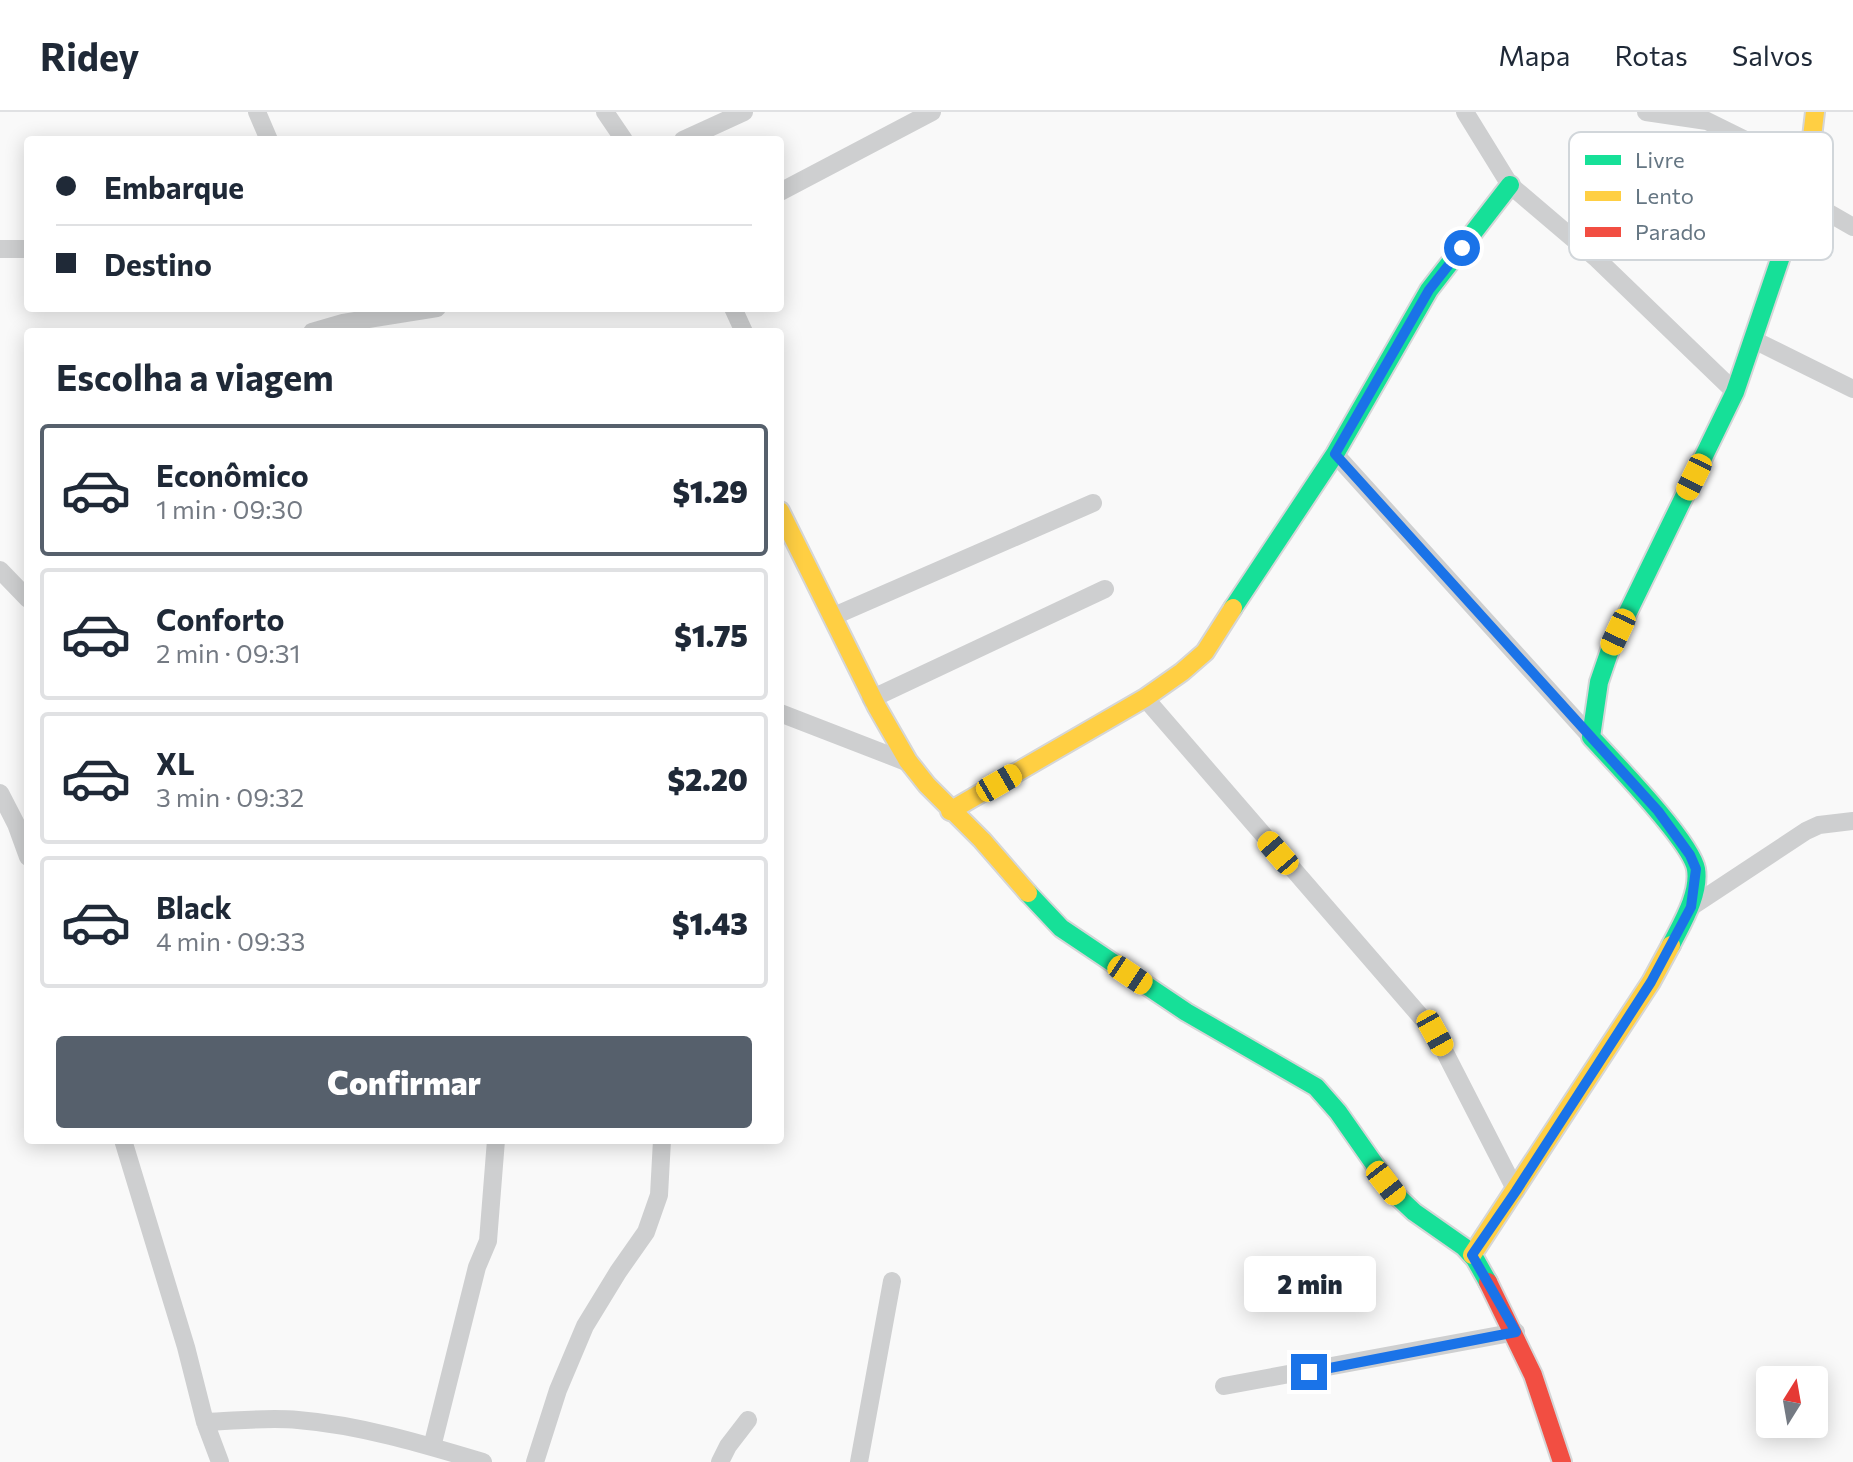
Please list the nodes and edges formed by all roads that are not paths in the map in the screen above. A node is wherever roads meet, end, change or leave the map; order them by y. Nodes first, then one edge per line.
1 (257, 112) edge
2 (605, 112) edge
3 (744, 112) edge
4 (932, 112) edge
5 (1465, 112) edge
6 (1646, 112) edge
7 (1815, 112) edge
8 (1729, 132) edge
9 (1813, 132) edge
10 (267, 136) edge
11 (621, 136) edge
12 (692, 136) edge
13 (1510, 185) junction
14 (784, 190) edge
15 (1833, 215) edge
16 (1853, 227) edge
17 (1569, 235) edge
18 (0, 249) edge
19 (24, 249) edge
20 (1598, 260) edge
21 (1780, 260) edge
22 (408, 312) edge
23 (342, 321) edge
24 (323, 328) edge
25 (1754, 340) junction
26 (1853, 389) edge
27 (1735, 392) junction
28 (1335, 454) junction
29 (1093, 503) dead end
30 (784, 520) edge
31 (0, 570) edge
32 (1105, 589) dead end
33 (24, 595) edge
34 (834, 616) junction
35 (1145, 698) junction
36 (871, 699) junction
37 (784, 715) edge
38 (1591, 737) junction
39 (909, 763) junction
40 (0, 793) edge
41 (950, 811) junction
42 (1853, 821) edge
43 (24, 846) edge
44 (1691, 907) junction
45 (124, 1144) edge
46 (496, 1144) edge
47 (662, 1144) edge
48 (1516, 1191) junction
49 (1472, 1255) junction
50 (892, 1281) dead end
51 (1516, 1332) junction
52 (1224, 1386) dead end
53 (748, 1420) dead end
54 (205, 1422) junction
55 (432, 1447) junction
56 (220, 1462) edge
57 (483, 1462) edge
58 (535, 1462) edge
59 (720, 1462) edge
60 (859, 1462) edge
61 (1562, 1462) edge

1 - 10 street
2 - 11 street
3 - 12 street
4 - 14 street
5 - 13 street
6 - 8 street
7 - 9 street
13 - 17 street
13 - 28 street
15 - 16 street
18 - 19 street
20 - 27 street
21 - 25 street
22 - 23 street
23 - 24 street
25 - 26 street
25 - 27 street
27 - 38 street
28 - 35 street
28 - 38 street
29 - 34 street
30 - 34 street
31 - 33 street
32 - 36 street
34 - 36 street
35 - 41 street
35 - 48 street
36 - 39 street
37 - 39 street
38 - 44 street
39 - 41 street
40 - 43 street
41 - 49 street
42 - 44 street
44 - 48 street
45 - 54 street
46 - 55 street
47 - 58 street
48 - 49 street
49 - 51 street
50 - 60 street
51 - 52 street
51 - 61 street
53 - 59 street
54 - 55 street
54 - 56 street
55 - 57 street

